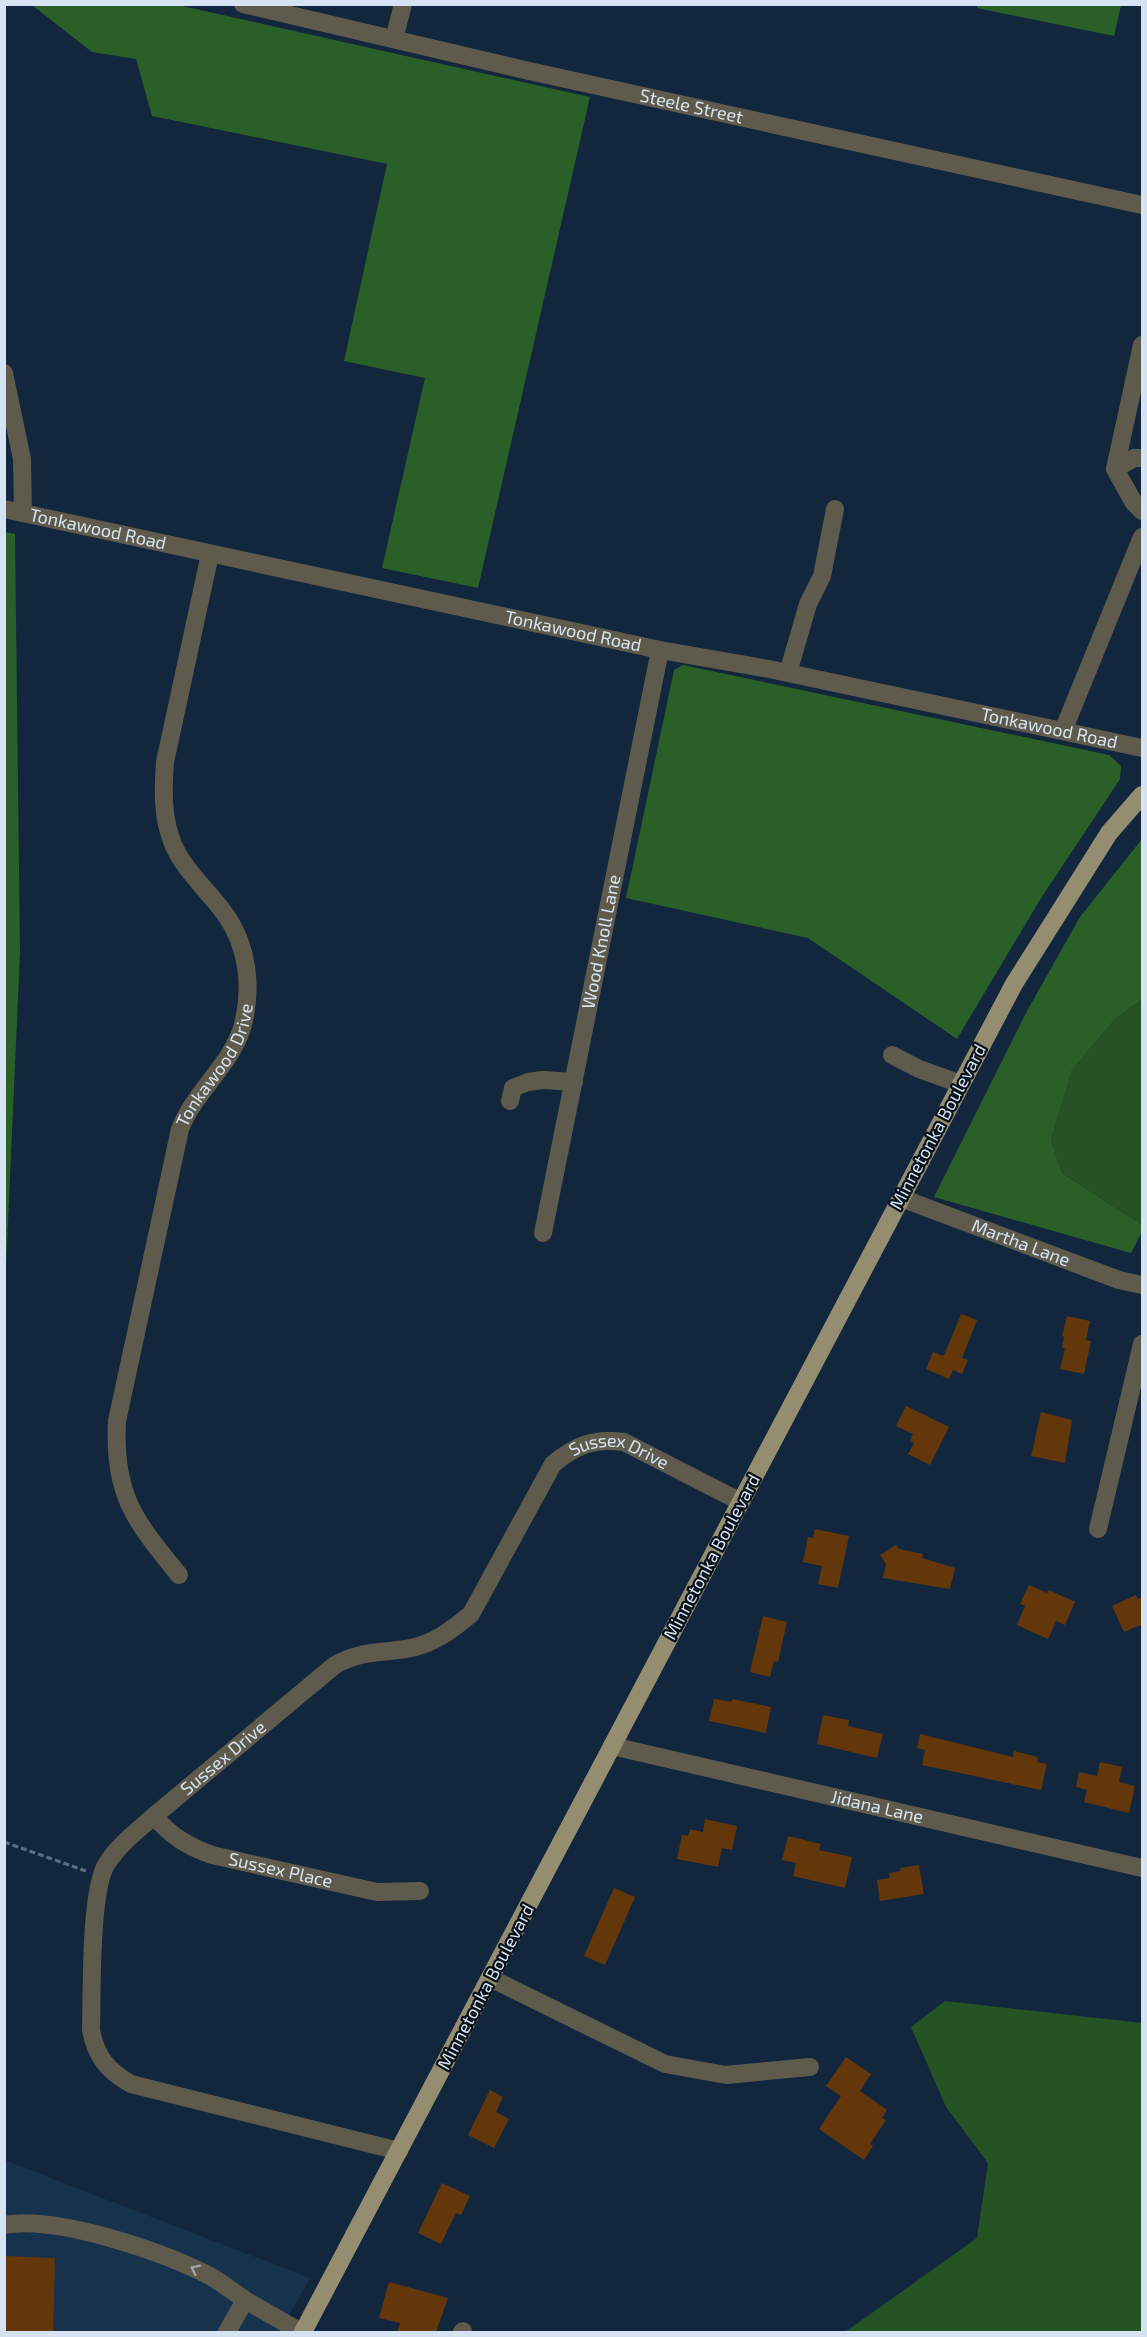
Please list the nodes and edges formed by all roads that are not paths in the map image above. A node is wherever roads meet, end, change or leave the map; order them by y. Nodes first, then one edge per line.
1 (243, 4) edge
2 (403, 4) edge
3 (394, 39) junction
4 (1143, 205) edge
5 (1142, 352) edge
6 (4, 372) edge
7 (1136, 408) edge
8 (1143, 458) edge
9 (1115, 469) junction
10 (4, 509) edge
11 (835, 509) dead end
12 (1143, 511) edge
13 (23, 513) junction
14 (1143, 537) edge
15 (210, 554) junction
16 (660, 650) junction
17 (788, 673) junction
18 (1063, 731) junction
19 (1143, 748) edge
20 (1143, 795) edge
21 (892, 1055) dead end
22 (574, 1082) junction
23 (961, 1084) junction
24 (510, 1101) dead end
25 (901, 1198) junction
26 (543, 1233) dead end
27 (1143, 1285) edge
28 (1143, 1344) edge
29 (741, 1502) junction
30 (1098, 1529) dead end
31 (179, 1575) dead end
32 (612, 1746) junction
33 (154, 1816) junction
34 (1143, 1868) edge
35 (420, 1891) dead end
36 (490, 1978) junction
37 (810, 2067) dead end
38 (399, 2151) junction
39 (4, 2225) edge
40 (245, 2300) junction
41 (227, 2332) edge
42 (302, 2332) edge

1 - 3 street, Steele Street
2 - 3 street
3 - 4 street, Steele Street
5 - 7 street
6 - 13 street
7 - 9 street
8 - 9 street
9 - 12 street
10 - 13 street, Tonkawood Road
11 - 17 street
13 - 15 street, Tonkawood Road
14 - 18 street
15 - 16 street, Tonkawood Road
15 - 31 street, Tonkawood Drive
16 - 17 street, Tonkawood Road
16 - 22 street, Wood Knoll Lane
17 - 18 street, Tonkawood Road
18 - 19 street, Tonkawood Road
20 - 23 main road, Minnetonka Boulevard
21 - 23 street
22 - 24 street
22 - 26 street, Wood Knoll Lane
23 - 25 main road, Minnetonka Boulevard
25 - 27 street, Martha Lane
25 - 29 main road, Minnetonka Boulevard
28 - 30 street
29 - 32 main road, Minnetonka Boulevard
29 - 33 street, Sussex Drive
32 - 34 street, Jidana Lane
32 - 36 main road, Minnetonka Boulevard
33 - 35 street, Sussex Place
33 - 38 street, Sussex Drive
36 - 37 street
36 - 38 main road, Minnetonka Boulevard
38 - 42 main road, Minnetonka Boulevard
40 -> 39 street
40 - 41 street
40 - 42 street

